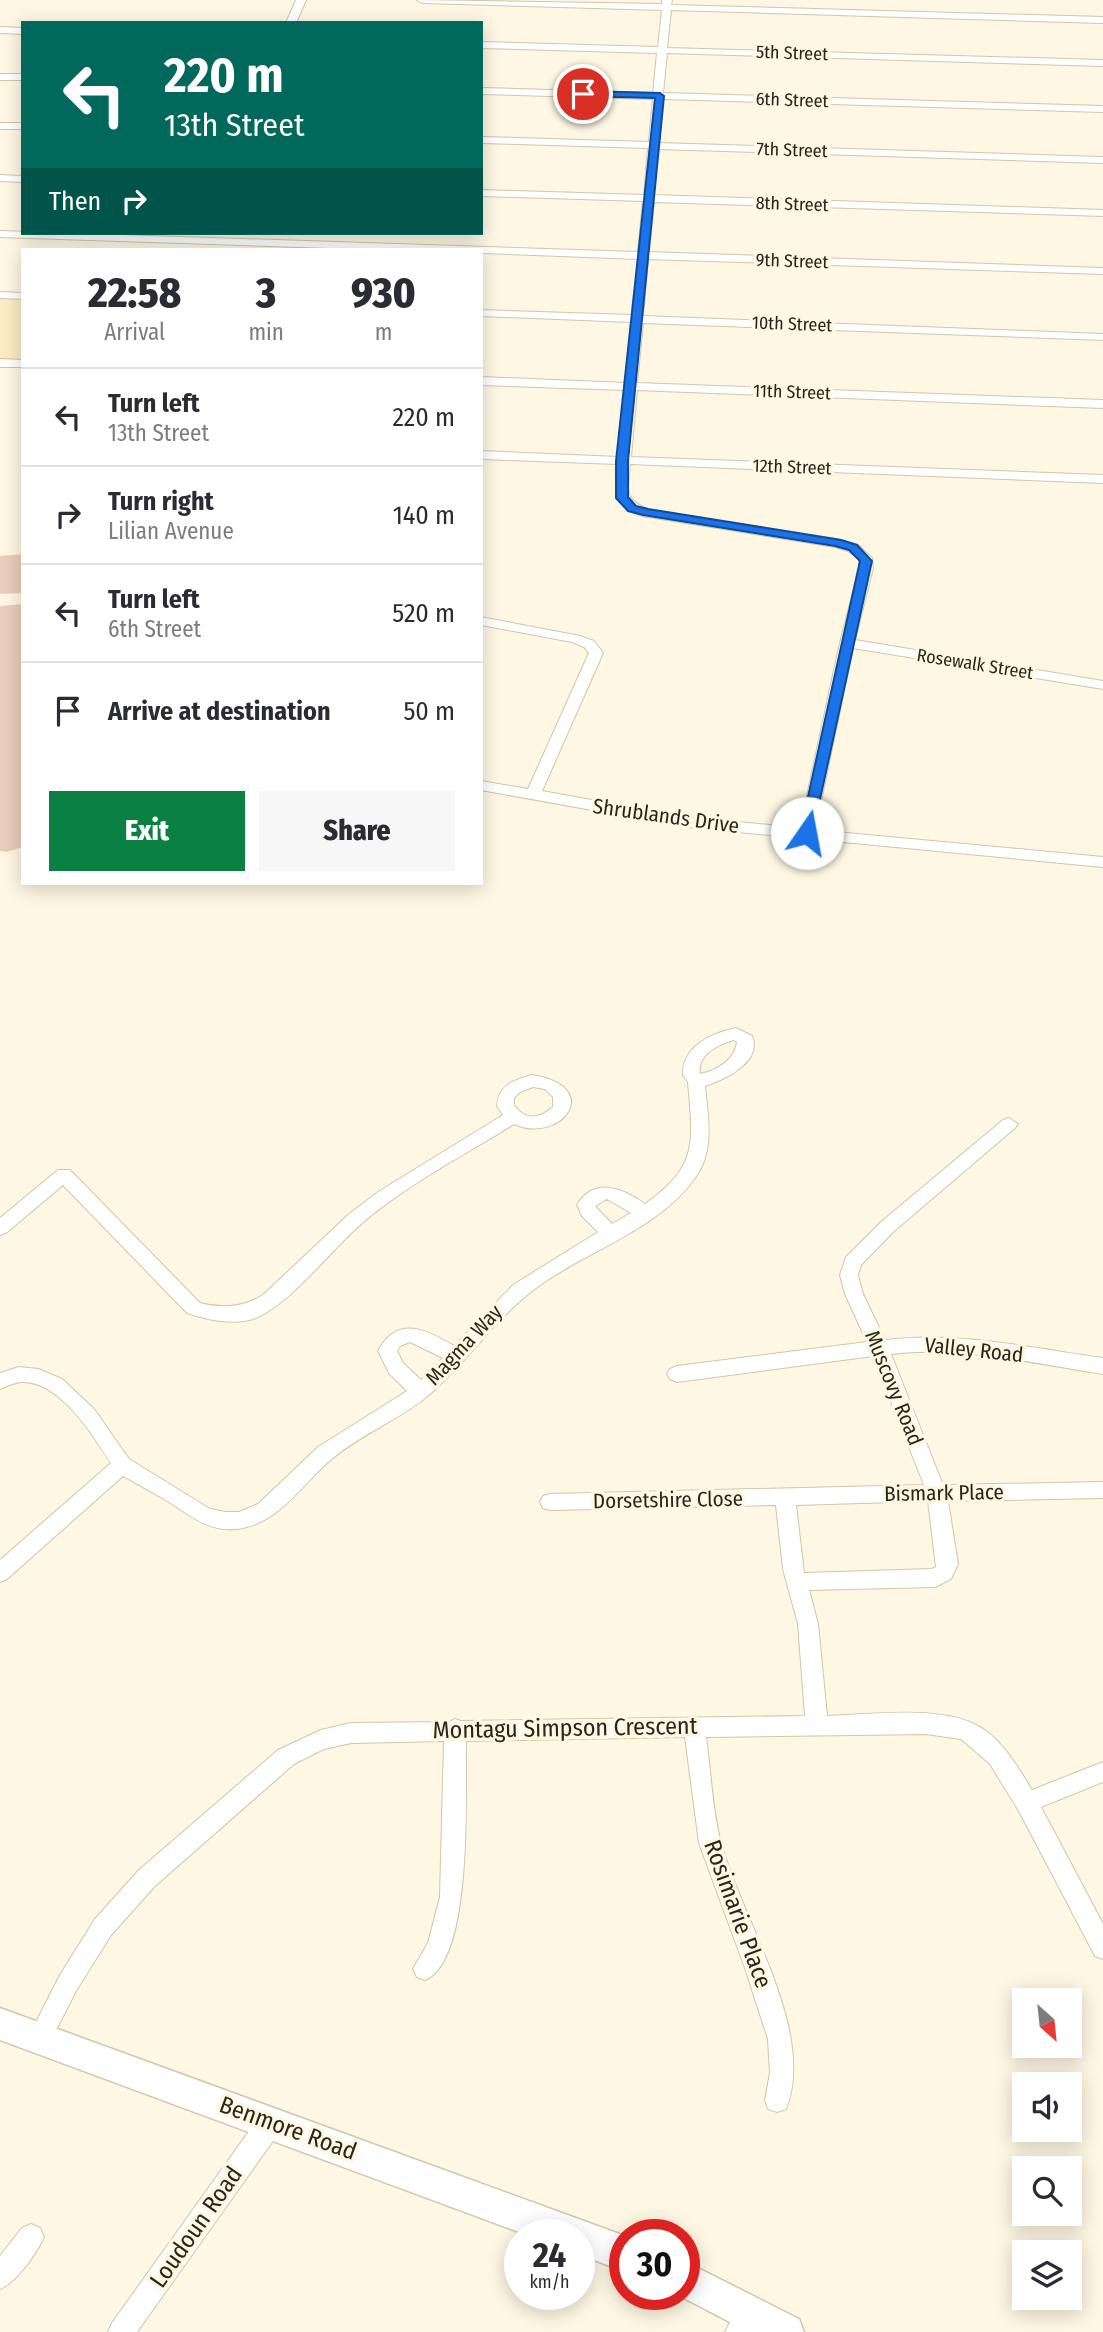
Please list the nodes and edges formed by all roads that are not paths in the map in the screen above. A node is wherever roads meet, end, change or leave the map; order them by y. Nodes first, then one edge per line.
1 (301, 0) edge
2 (422, 0) edge
3 (666, 3) edge
4 (1103, 20) edge
5 (292, 21) edge
6 (0, 30) edge
7 (21, 31) edge
8 (483, 45) edge
9 (663, 50) junction
10 (1103, 62) edge
11 (0, 77) edge
12 (21, 77) edge
13 (483, 91) edge
14 (660, 96) junction
15 (1103, 109) edge
16 (0, 126) edge
17 (21, 126) edge
18 (483, 140) edge
19 (652, 145) junction
20 (1103, 160) edge
21 (0, 178) edge
22 (21, 179) edge
23 (483, 193) edge
24 (650, 199) junction
25 (1103, 213) edge
26 (0, 234) edge
27 (21, 235) edge
28 (29, 235) edge
29 (206, 241) edge
30 (420, 248) edge
31 (483, 250) edge
32 (642, 256) junction
33 (1103, 271) edge
34 (0, 295) edge
35 (21, 296) edge
36 (483, 313) edge
37 (639, 318) junction
38 (1103, 337) edge
39 (0, 363) edge
40 (21, 363) edge
41 (483, 381) edge
42 (632, 386) junction
43 (1103, 404) edge
44 (483, 455) edge
45 (622, 461) junction
46 (1103, 479) edge
47 (483, 621) edge
48 (847, 643) junction
49 (1103, 685) edge
50 (483, 785) edge
51 (533, 795) junction
52 (807, 833) junction
53 (1103, 862) edge
54 (696, 1081) dead end
55 (512, 1117) dead end
56 (1009, 1124) dead end
57 (644, 1213) junction
58 (0, 1228) edge
59 (611, 1234) junction
60 (879, 1348) junction
61 (457, 1358) junction
62 (1103, 1366) edge
63 (677, 1374) dead end
64 (0, 1381) edge
65 (420, 1391) junction
66 (122, 1465) junction
67 (1103, 1490) edge
68 (936, 1491) junction
69 (785, 1498) junction
70 (550, 1502) dead end
71 (0, 1573) edge
72 (797, 1582) junction
73 (817, 1725) junction
74 (694, 1726) junction
75 (455, 1729) junction
76 (1103, 1773) edge
77 (1026, 1803) junction
78 (1103, 1948) edge
79 (425, 1969) dead end
80 (0, 2024) edge
81 (40, 2038) junction
82 (777, 2101) dead end
83 (271, 2122) junction
84 (534, 2219) edge
85 (31, 2238) dead end
86 (0, 2276) edge
87 (700, 2291) edge
88 (743, 2322) edge
89 (121, 2332) edge
90 (786, 2332) edge

1 - 5 street
2 - 3 street
3 - 4 street
3 - 9 street
6 - 7 street
8 - 9 street, 5th Street
9 - 10 street, 5th Street
9 - 14 street
11 - 12 street
13 - 14 street, 6th Street
14 - 15 street, 6th Street
14 - 19 street
16 - 17 street
18 - 19 street, 7th Street
19 - 20 street, 7th Street
19 - 24 street
21 - 22 street
23 - 24 street, 8th Street
24 - 25 street, 8th Street
24 - 32 street
26 - 27 street, 9th Street
28 - 29 street, 9th Street
29 - 30 street, 9th Street
31 - 32 street, 9th Street
32 - 33 street, 9th Street
32 - 37 street
34 - 35 street
36 - 37 street, 10th Street
37 - 38 street, 10th Street
37 - 42 street
39 - 40 street
41 - 42 street, 11th Street
42 - 43 street, 11th Street
42 - 45 street
44 - 45 street, 12th Street
45 - 46 street, 12th Street
45 - 48 street
47 - 51 street
48 - 49 street, Rosewalk Street
48 - 52 street
50 - 51 street, Shrublands Drive
51 - 52 street, Shrublands Drive
52 - 53 street, Shrublands Drive
54 - 57 street, Magma Way
55 - 58 street
56 - 60 street, Muscovy Road
57 - 59 street, Magma Way
57 - 59 street
59 - 61 street, Magma Way
60 - 62 street, Valley Road
60 - 63 street, Valley Road
60 - 68 street, Muscovy Road
61 - 65 street, Magma Way
61 - 65 street
64 - 66 street
65 - 66 street, Magma Way
66 - 71 street
67 - 68 street, Bismark Place
68 - 69 street, Bismark Place
68 - 72 street, Muscovy Road
69 - 70 street, Dorsetshire Close
69 - 72 street
72 - 73 street
73 - 74 street, Montagu Simpson Crescent
73 - 77 street, Montagu Simpson Crescent
74 - 75 street, Montagu Simpson Crescent
74 - 82 street, Rosimarie Place
75 - 79 street
75 - 81 street, Montagu Simpson Crescent
76 - 77 street
77 - 78 street, Montagu Simpson Crescent
80 - 81 street, Benmore Road
81 - 83 street, Benmore Road
83 - 84 street, Benmore Road
83 - 89 street, Loudoun Road
85 - 86 street
87 - 88 street
88 - 90 street

